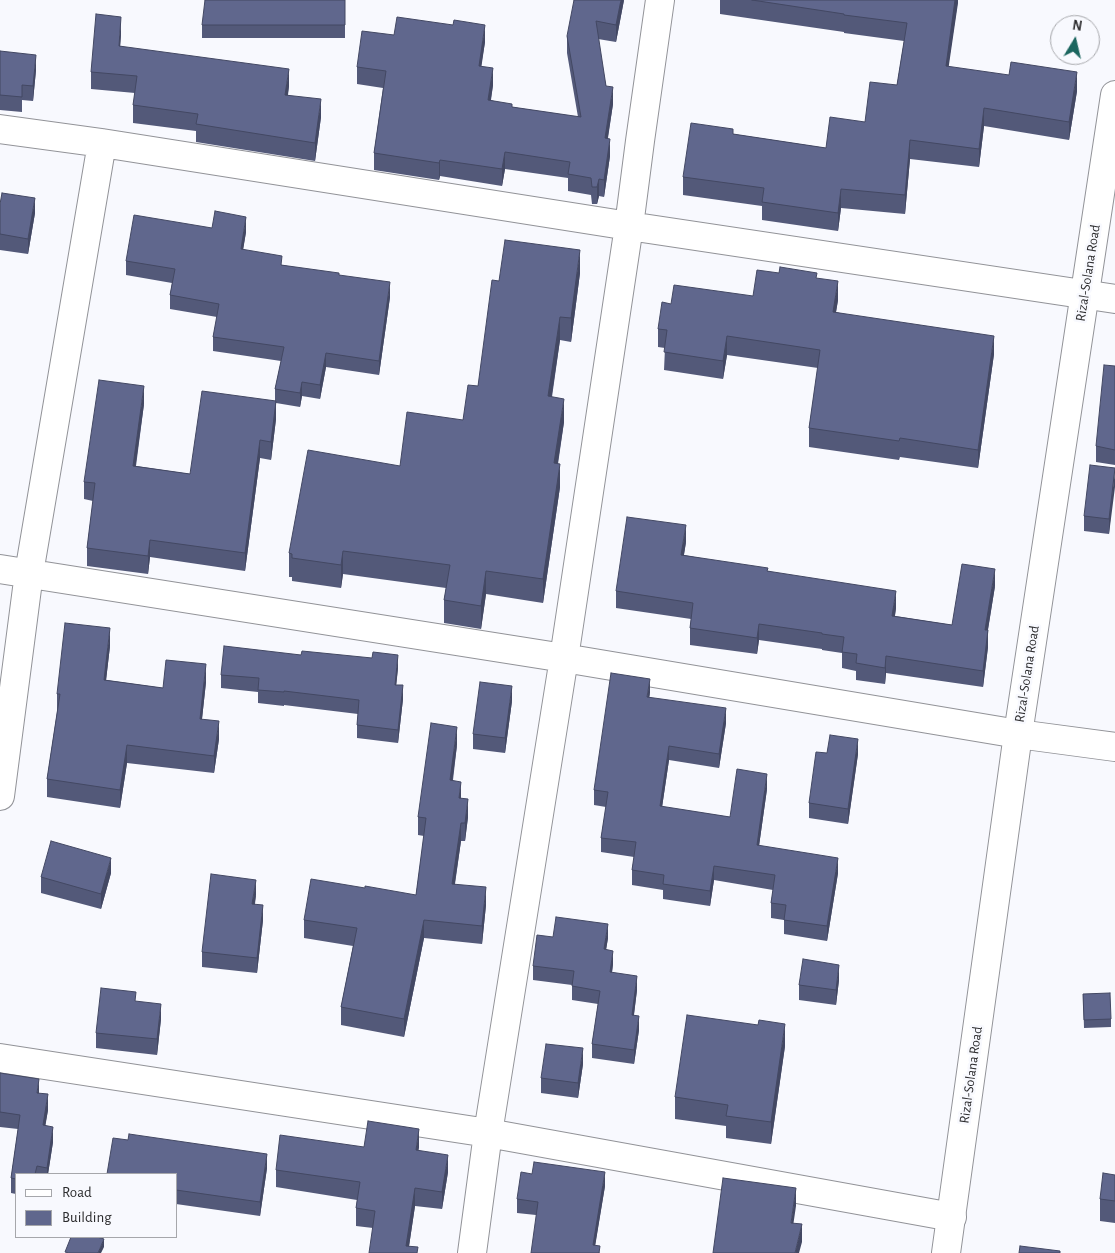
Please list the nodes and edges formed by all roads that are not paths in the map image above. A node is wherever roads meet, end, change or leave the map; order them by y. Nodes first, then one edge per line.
1 (660, 0) edge
2 (1115, 95) edge
3 (0, 129) edge
4 (102, 143) junction
5 (629, 226) junction
6 (1085, 294) junction
7 (1115, 299) edge
8 (0, 569) edge
9 (29, 573) junction
10 (564, 658) junction
11 (1018, 734) junction
12 (1115, 747) edge
13 (0, 796) edge
14 (0, 1058) edge
15 (488, 1133) junction
16 (952, 1218) junction
17 (472, 1253) edge
18 (946, 1253) edge

1 - 5 street
2 - 6 street, Rizal-Solana Road
3 - 4 street
4 - 5 street
4 - 9 street
5 - 6 street
5 - 10 street
6 - 7 street
6 - 11 street, Rizal-Solana Road
8 - 9 street
9 - 10 street
9 - 13 street
10 - 11 street
10 - 15 street
11 - 12 street
11 - 16 street, Rizal-Solana Road
14 - 15 street
15 - 16 street
15 - 17 street
16 - 18 street, Rizal-Solana Road

